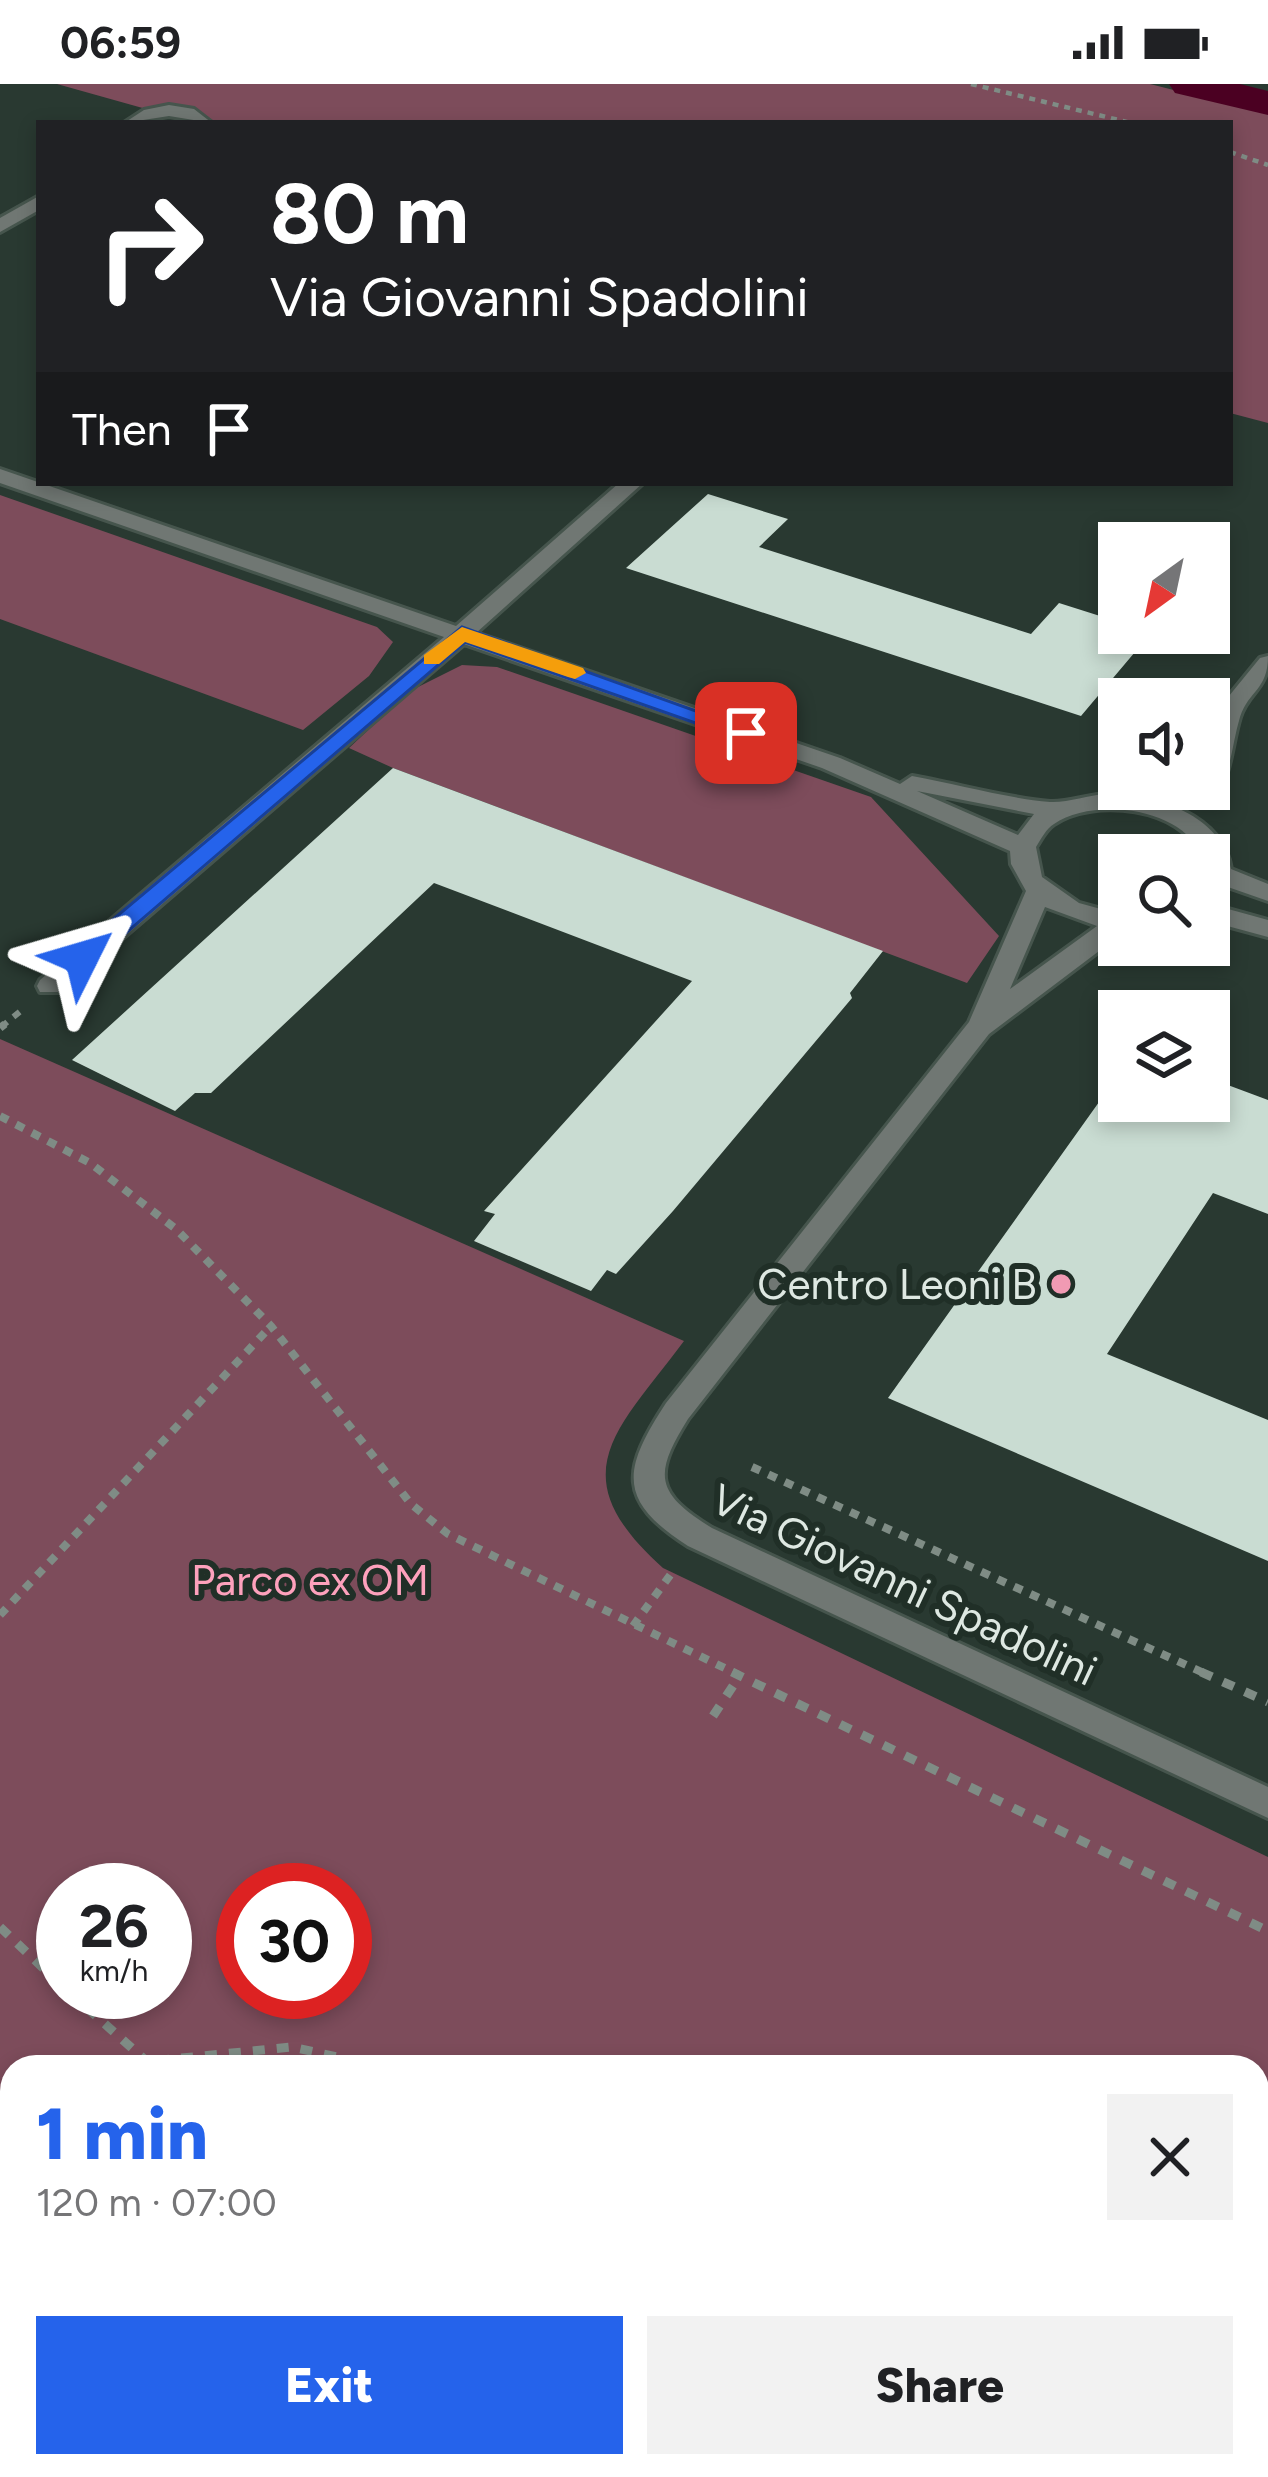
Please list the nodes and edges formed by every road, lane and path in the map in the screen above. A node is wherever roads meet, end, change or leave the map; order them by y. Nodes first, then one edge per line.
1 (971, 84) edge
2 (138, 120) edge
3 (199, 120) edge
4 (1119, 120) edge
5 (1233, 153) edge
6 (1268, 165) edge
7 (36, 204) edge
8 (0, 226) edge
9 (0, 476) edge
10 (629, 486) edge
11 (462, 633) junction
12 (1268, 663) edge
13 (1230, 706) edge
14 (831, 763) junction
15 (1098, 801) edge
16 (1161, 810) edge
17 (1196, 810) edge
18 (1057, 812) junction
19 (1188, 823) junction
20 (1199, 834) edge
21 (1023, 847) junction
22 (1230, 887) edge
23 (1040, 890) junction
24 (1268, 893) edge
25 (1098, 918) edge
26 (1230, 918) edge
27 (1268, 929) edge
28 (1098, 937) edge
29 (50, 986) dead end
30 (979, 1028) junction
31 (0, 1116) edge
32 (271, 1326) junction
33 (752, 1468) dead end
34 (679, 1564) dead end
35 (0, 1615) edge
36 (633, 1626) junction
37 (739, 1677) junction
38 (1268, 1702) edge
39 (712, 1716) dead end
40 (1268, 1803) edge
41 (0, 1927) edge
42 (1268, 1931) edge
43 (36, 1961) edge
44 (97, 2019) edge
45 (134, 2055) edge
46 (226, 2055) edge
47 (328, 2055) edge

1 - 4 path
2 - 3 street
5 - 6 path
7 - 8 street
9 - 11 street
10 - 11 street
11 - 14 street
11 - 29 street
12 - 13 street
14 - 18 street
14 - 21 street
15 - 18 street
16 - 19 street
17 - 19 street
18 - 21 street
19 - 20 street
21 - 23 street
22 - 24 street
23 - 25 street, Via Giovanni Spadolini
23 - 30 street, Via Giovanni Spadolini
26 - 27 street
28 - 30 street, Via Giovanni Spadolini
30 - 40 street, Via Giovanni Spadolini
31 - 32 path
32 - 35 path
32 - 36 path
33 - 38 path
34 - 36 path
36 - 37 path
37 - 39 path
37 - 42 path
41 - 43 path
44 - 45 path
46 - 47 path

